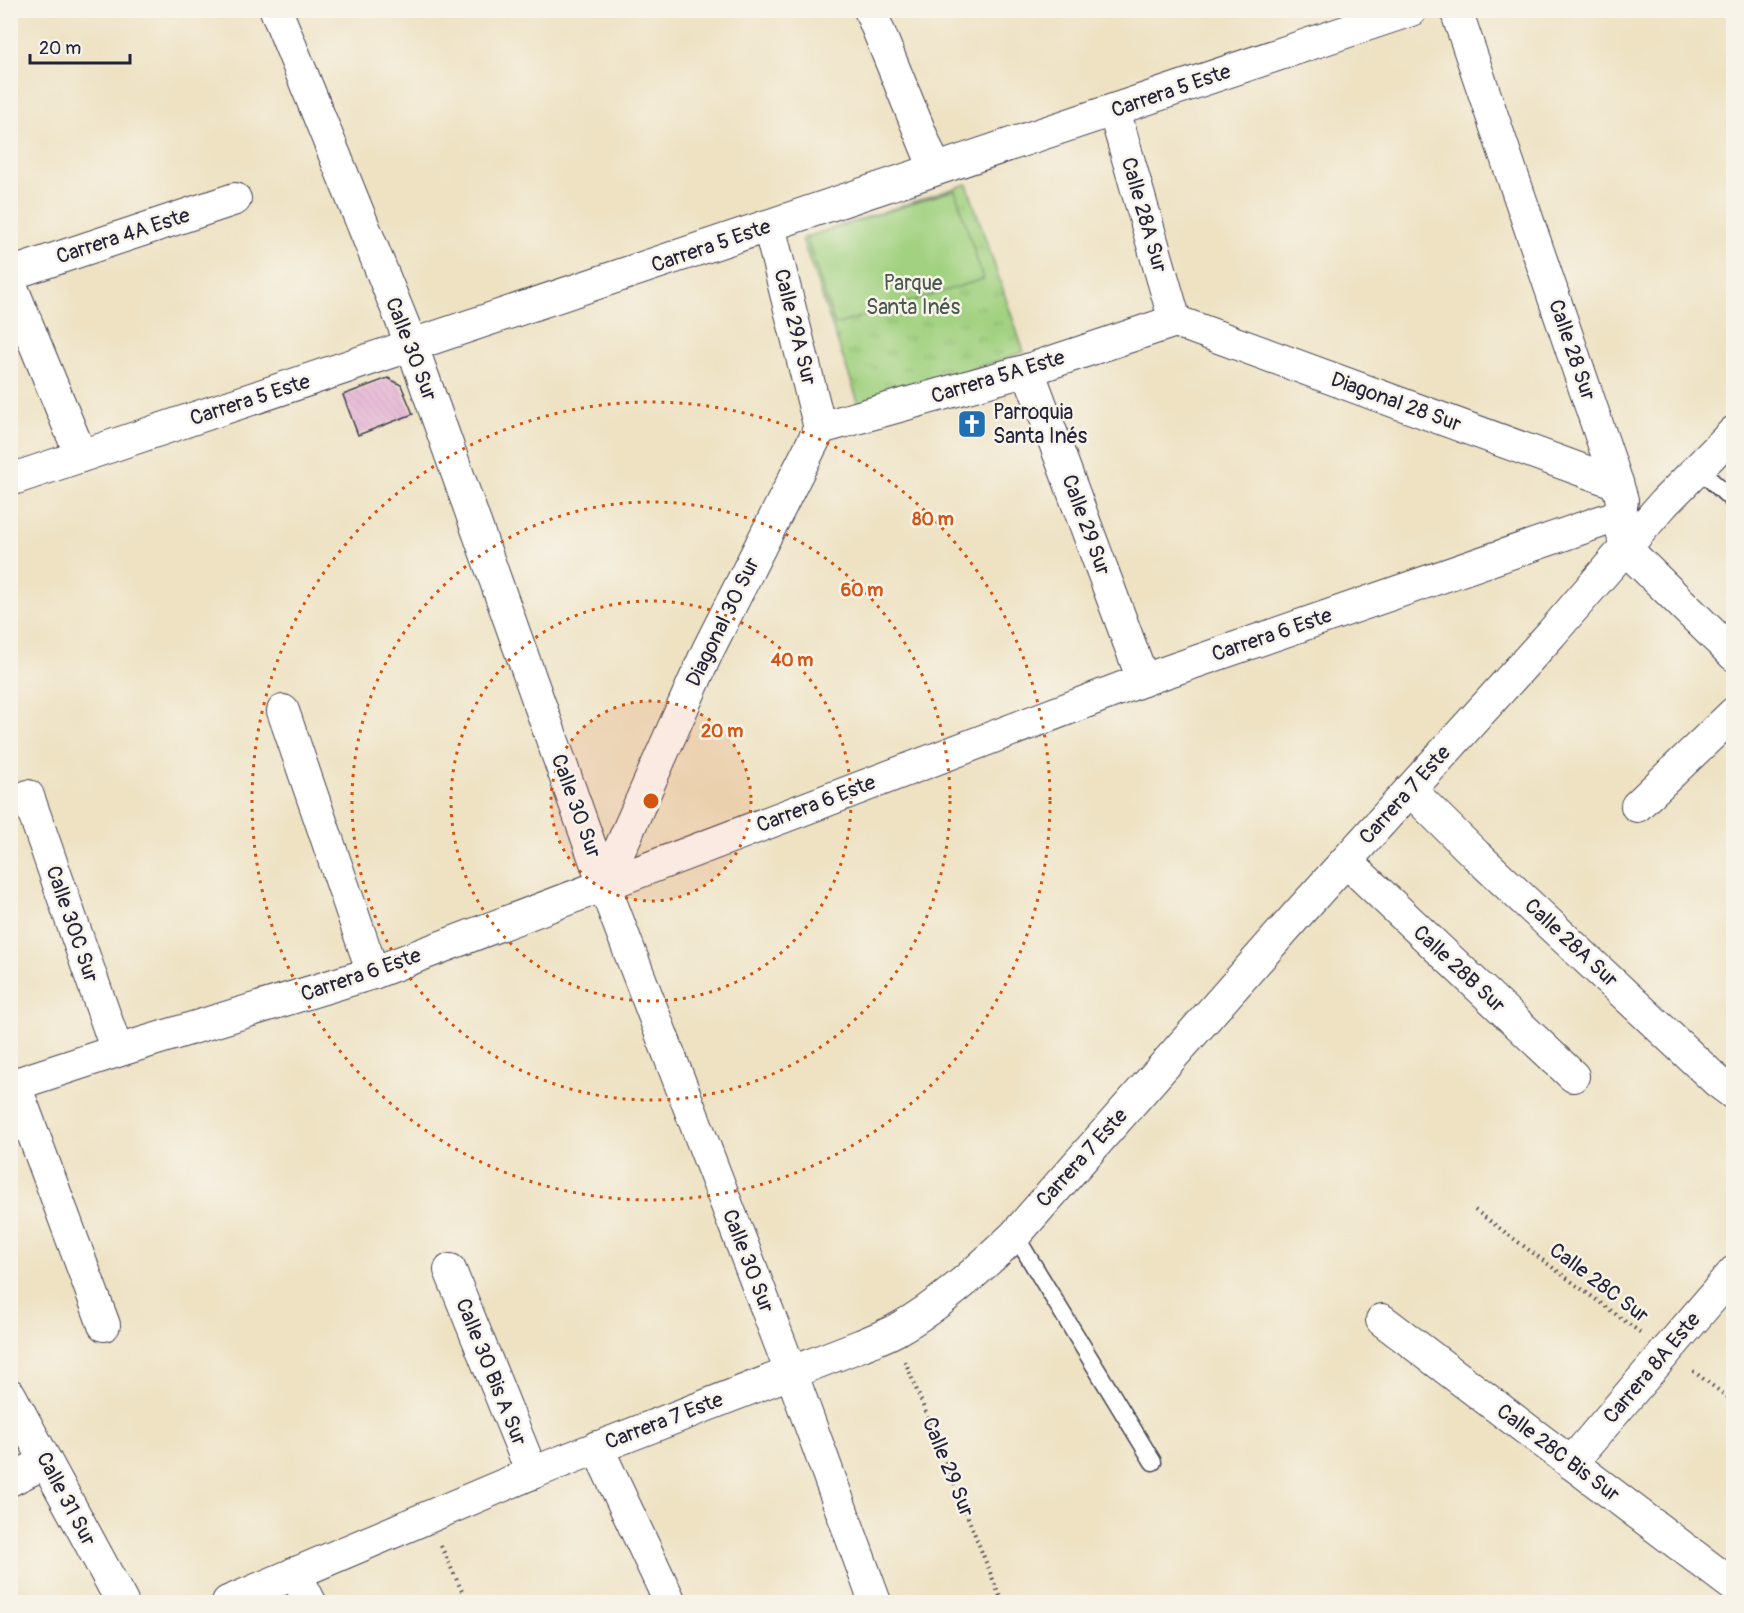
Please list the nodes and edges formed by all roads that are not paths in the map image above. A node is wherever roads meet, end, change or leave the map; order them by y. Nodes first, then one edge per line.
1 (276, 10) edge
2 (870, 10) edge
3 (1411, 10) edge
4 (1456, 10) edge
5 (1114, 110) junction
6 (935, 169) junction
7 (235, 199) dead end
8 (769, 226) junction
9 (10, 274) edge
10 (10, 283) edge
11 (1175, 321) junction
12 (412, 346) junction
13 (1028, 370) junction
14 (820, 428) junction
15 (1734, 432) edge
16 (81, 456) junction
17 (1699, 469) junction
18 (10, 480) edge
19 (1617, 483) junction
20 (1734, 502) edge
21 (1620, 515) junction
22 (1625, 548) junction
23 (1734, 655) edge
24 (1143, 680) junction
25 (283, 711) dead end
26 (1734, 712) edge
27 (1410, 790) junction
28 (28, 796) dead end
29 (1637, 806) dead end
30 (1346, 861) junction
31 (604, 885) junction
32 (373, 973) junction
33 (117, 1051) junction
34 (1573, 1076) dead end
35 (13, 1085) edge
36 (1734, 1094) edge
37 (1015, 1234) junction
38 (450, 1270) dead end
39 (1734, 1272) edge
40 (1382, 1320) dead end
41 (104, 1325) dead end
42 (790, 1372) junction
43 (10, 1395) edge
44 (597, 1447) junction
45 (46, 1462) junction
46 (1153, 1462) dead end
47 (1571, 1463) junction
48 (532, 1473) junction
49 (10, 1480) edge
50 (295, 1573) junction
51 (1734, 1586) edge
52 (122, 1602) edge
53 (228, 1602) edge
54 (310, 1602) edge
55 (670, 1602) edge
56 (875, 1602) edge

1 - 12 street, Calle 30 Sur
2 - 6 street
3 - 5 street, Carrera 5 Este
4 - 19 street, Calle 28 Sur
5 - 6 street, Carrera 5 Este
5 - 11 street, Calle 28A Sur
6 - 8 street, Carrera 5 Este
7 - 9 street, Carrera 4A Este
8 - 12 street, Carrera 5 Este
8 - 14 street, Calle 29A Sur
10 - 16 street
11 - 13 street, Carrera 5A Este
11 - 19 street, Diagonal 28 Sur
12 - 16 street, Carrera 5 Este
12 - 31 street, Calle 30 Sur
13 - 14 street, Carrera 5A Este
13 - 24 street, Calle 29 Sur
14 - 31 street, Diagonal 30 Sur
15 - 17 street, Carrera 7 Este
16 - 18 street, Carrera 5 Este
17 - 20 lane
17 - 22 street, Carrera 7 Este
19 - 21 street, Calle 28 Sur
21 - 22 street, Calle 28 Sur
21 - 24 street, Carrera 6 Este
22 - 23 street
22 - 27 street, Carrera 7 Este
24 - 31 street, Carrera 6 Este
25 - 32 street
26 - 29 street
27 - 30 street, Carrera 7 Este
27 - 36 street, Calle 28A Sur
28 - 33 street, Calle 30C Sur
30 - 34 street, Calle 28B Sur
30 - 37 street, Carrera 7 Este
31 - 32 street, Carrera 6 Este
31 - 42 street, Calle 30 Sur
32 - 33 street, Carrera 6 Este
33 - 35 street, Carrera 6 Este
35 - 41 street
37 - 42 street, Carrera 7 Este
37 - 46 lane
38 - 48 street, Calle 30 Bis A Sur
39 - 47 street, Carrera 8A Este
40 - 47 street, Calle 28C Bis Sur
42 - 44 street, Carrera 7 Este
42 - 56 street, Calle 30 Sur
43 - 45 street, Calle 31 Sur
44 - 48 street, Carrera 7 Este
44 - 55 street
45 - 49 street
45 - 52 street, Calle 31 Sur
47 - 51 street, Calle 28C Bis Sur
48 - 50 street, Carrera 7 Este
50 - 53 street, Carrera 7 Este
50 - 54 street

